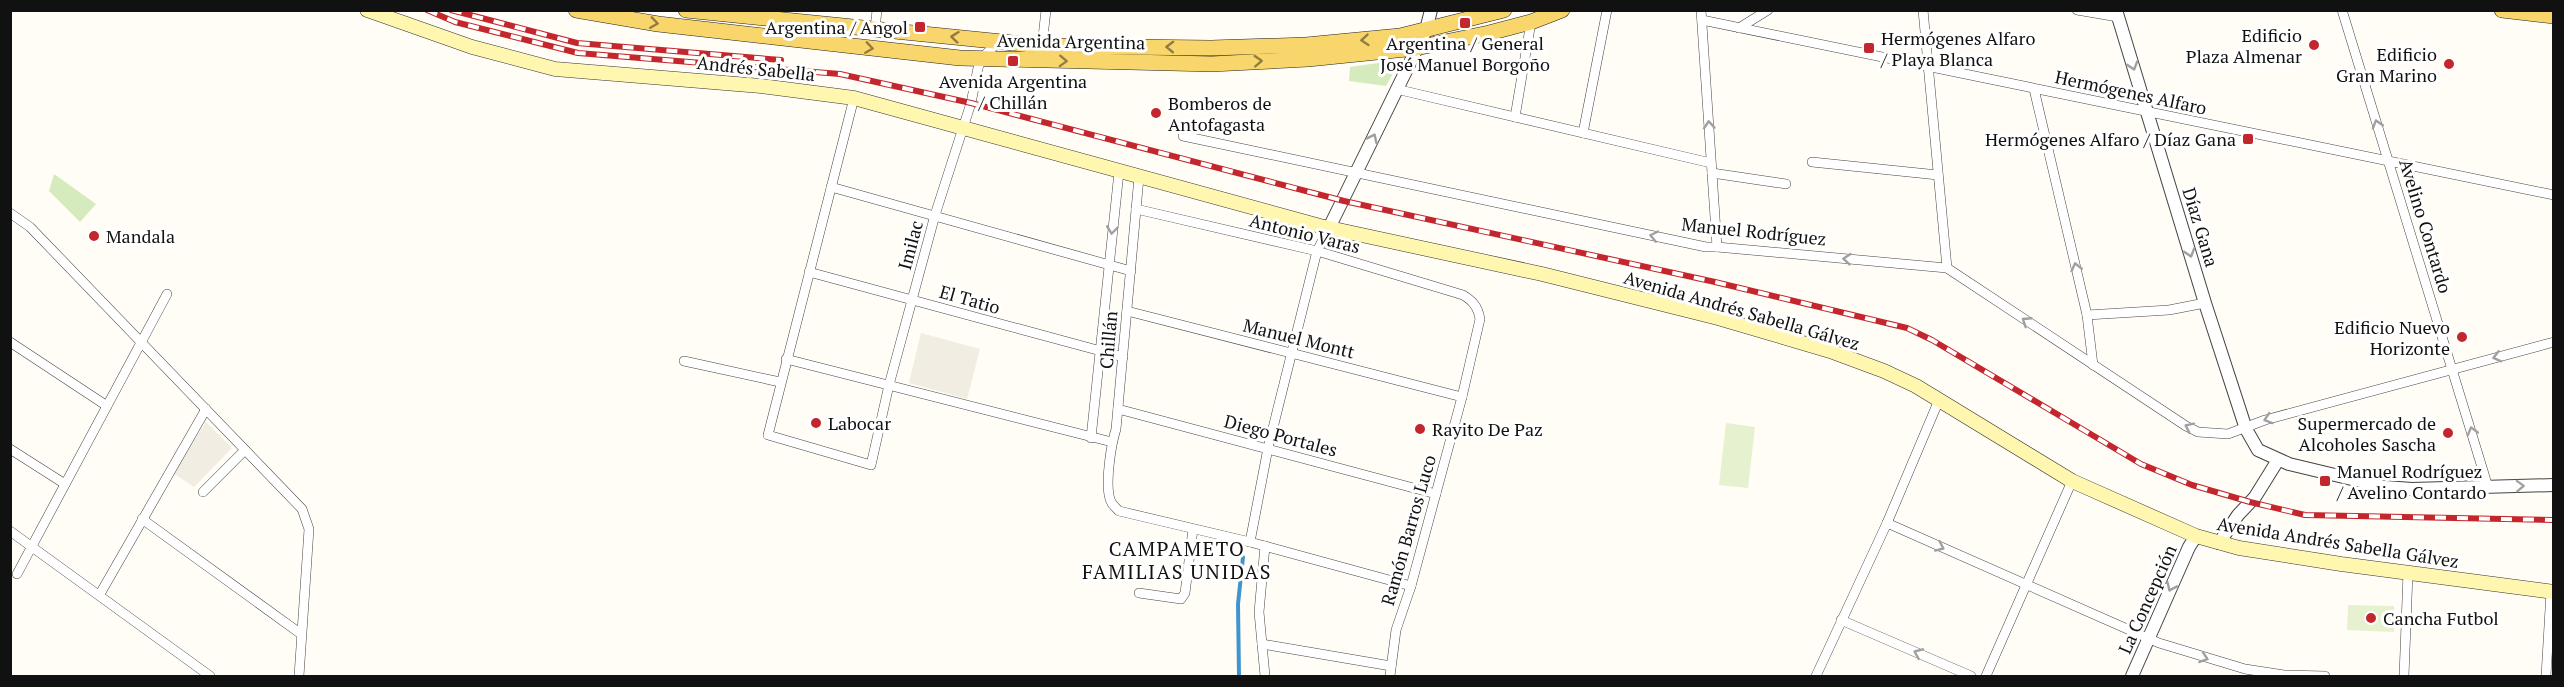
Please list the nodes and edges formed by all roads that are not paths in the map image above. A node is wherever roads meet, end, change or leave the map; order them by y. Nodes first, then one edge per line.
1 (367, 10) edge
2 (576, 10) edge
3 (686, 10) edge
4 (877, 10) edge
5 (1046, 10) edge
6 (1431, 10) edge
7 (1504, 10) edge
8 (1562, 10) edge
9 (1607, 10) edge
10 (1768, 10) edge
11 (1923, 10) edge
12 (2077, 10) edge
13 (2342, 10) edge
14 (2502, 10) edge
15 (2117, 14) edge
16 (1701, 15) edge
17 (2553, 16) edge
18 (1531, 22) junction
19 (1739, 28) junction
20 (875, 29) junction
21 (1426, 30) junction
22 (998, 42) junction
23 (1042, 46) junction
24 (1416, 48) junction
25 (982, 58) junction
26 (1928, 67) junction
27 (2034, 88) junction
28 (1396, 89) junction
29 (854, 98) junction
30 (2147, 112) junction
31 (1515, 117) junction
32 (963, 129) junction
33 (1583, 133) junction
34 (1183, 136) dead end
35 (1812, 162) dead end
36 (2390, 163) junction
37 (1712, 168) junction
38 (1119, 172) junction
39 (1356, 172) junction
40 (1938, 175) junction
41 (1139, 177) junction
42 (1786, 183) dead end
43 (831, 187) junction
44 (2553, 195) edge
45 (1136, 209) junction
46 (10, 213) edge
47 (935, 215) junction
48 (1329, 228) junction
49 (1717, 247) junction
50 (1317, 251) junction
51 (1108, 265) junction
52 (1947, 268) junction
53 (1131, 271) junction
54 (809, 272) junction
55 (167, 294) dead end
56 (1463, 295) joint
57 (912, 300) junction
58 (2205, 303) junction
59 (1127, 311) junction
60 (2087, 315) junction
61 (142, 341) junction
62 (10, 342) edge
63 (2553, 342) edge
64 (1099, 352) junction
65 (1292, 354) junction
66 (1123, 357) junction
67 (786, 359) junction
68 (684, 361) dead end
69 (2093, 365) junction
70 (2454, 369) junction
71 (780, 382) junction
72 (889, 385) junction
73 (1462, 397) junction
74 (1939, 400) junction
75 (107, 406) junction
76 (206, 409) junction
77 (1118, 409) junction
78 (2246, 429) junction
79 (1091, 438) junction
80 (1112, 442) junction
81 (1268, 448) junction
82 (10, 449) edge
83 (245, 450) junction
84 (2278, 460) junction
85 (2072, 481) junction
86 (65, 484) junction
87 (2553, 485) edge
88 (2488, 487) junction
89 (203, 492) dead end
90 (1436, 494) junction
91 (142, 519) junction
92 (1887, 523) junction
93 (1193, 529) junction
94 (10, 531) edge
95 (2196, 536) junction
96 (1250, 542) junction
97 (2219, 543) junction
98 (32, 546) junction
99 (1265, 546) junction
100 (2408, 573) junction
101 (17, 574) dead end
102 (1411, 586) junction
103 (2027, 586) junction
104 (2552, 592) edge
105 (1139, 593) dead end
106 (100, 594) junction
107 (1841, 620) junction
108 (301, 634) junction
109 (2148, 639) junction
110 (1262, 644) junction
111 (1391, 671) edge
112 (210, 676) edge
113 (299, 676) edge
114 (1265, 676) edge
115 (1816, 676) edge
116 (1971, 676) edge
117 (1986, 676) edge
118 (2132, 676) edge
119 (2325, 676) edge
120 (2404, 676) edge
121 (2546, 676) edge

1 - 29 main road, Andrés Sabella
2 -> 25 main road, Avenida Argentina
3 - 20 main road, Avenida Argentina
4 - 20 street
5 - 23 street
6 - 21 street
7 - 21 main road, Avenida Argentina
8 - 18 main road, Avenida Argentina
9 - 33 street
10 - 19 street
11 - 26 street
12 - 15 street
36 -> 13 street, Avelino Contardo
14 - 17 main road
15 -> 30 street, Díaz Gana
16 - 19 street, Hermógenes Alfaro
37 -> 16 street
18 - 24 main road, Avenida Argentina
18 - 31 street
19 - 26 street, Hermógenes Alfaro
22 -> 20 main road, Avenida Argentina
21 -> 23 main road, Avenida Argentina
21 - 24 street
22 - 23 main road, Avenida Argentina
22 - 25 street
25 -> 24 main road, Avenida Argentina
24 - 28 street
25 - 32 street, Imilac
26 - 27 street, Hermógenes Alfaro
26 - 40 street
27 - 30 street, Hermógenes Alfaro
60 -> 27 street
28 - 31 street
39 -> 28 street
29 - 32 main road, Andrés Sabella
29 - 43 street
30 - 36 street, Hermógenes Alfaro
30 -> 58 street, Díaz Gana
31 - 33 street
32 - 38 main road, Andrés Sabella
32 - 47 street, Imilac
33 - 37 street
34 - 39 street, Manuel Rodríguez
35 - 40 street
36 - 44 street, Hermógenes Alfaro
36 - 70 street, Avelino Contardo
37 - 42 street
37 - 49 street
38 - 41 main road, Andrés Sabella
38 -> 51 street
39 - 48 street
49 -> 39 street, Manuel Rodríguez
40 - 52 street
41 - 45 street, Chillán
41 - 48 main road, Avenida Andrés Sabella Gálvez
43 - 47 street
43 - 54 street
45 - 50 street, Antonio Varas
45 - 53 street, Chillán
46 - 61 street
47 - 51 street
47 - 57 street, Imilac
48 - 50 street
48 - 74 main road, Avenida Andrés Sabella Gálvez
52 -> 49 street, Manuel Rodríguez
50 - 56 street, Antonio Varas
50 - 65 street
51 - 53 street
51 - 64 street
69 -> 52 street, Manuel Rodríguez
53 - 59 street, Chillán
54 - 57 street, El Tatio
54 - 67 street
55 - 61 street
56 - 73 street, Ramón Barros Luco
57 - 64 street, El Tatio
57 - 72 street, Imilac
58 - 60 street
58 - 78 street, Díaz Gana
59 - 65 street, Manuel Montt
59 - 66 street, Chillán
60 - 69 street
61 - 75 street
61 - 76 street
62 - 75 street
63 -> 70 street, Manuel Rodríguez
64 - 66 street, El Tatio
64 - 79 street
65 - 73 street, Manuel Montt
65 - 81 street
66 - 77 street, Chillán
67 - 71 street
67 - 72 street
68 - 71 street
78 -> 69 street, Manuel Rodríguez
70 -> 78 street, Manuel Rodríguez
88 -> 70 street, Avelino Contardo
71 - 72 street, Imilac
72 - 79 street
73 - 90 street, Ramón Barros Luco
74 - 85 main road, Avenida Andrés Sabella Gálvez
74 - 92 street
75 - 86 street
76 - 83 street
76 - 91 street
77 - 80 street, Chillán
77 - 81 street, Diego Portales
78 - 84 street, Díaz Gana
79 - 80 street
80 - 93 street, Chillán
81 - 90 street, Diego Portales
81 - 96 street
82 - 86 street
83 - 89 street
83 - 108 street
84 - 88 street
84 - 97 street
85 - 95 main road, Avenida Andrés Sabella Gálvez
85 - 103 street
86 - 98 street
88 -> 87 street
90 - 102 street, Ramón Barros Luco
91 - 106 street
91 - 108 street
92 -> 103 street
92 - 107 street
93 - 96 street
93 - 105 street
94 - 98 street
95 - 97 main road, Avenida Andrés Sabella Gálvez
95 -> 109 street, La Concepción
96 - 99 street
97 - 100 main road, Avenida Andrés Sabella Gálvez
98 - 101 street
98 - 106 street
99 - 102 street
99 - 110 street
100 - 104 main road, Avenida Andrés Sabella Gálvez
100 - 120 street
102 - 111 street, Ramón Barros Luco
103 - 109 street
103 - 117 street
104 - 121 street
106 - 112 street
107 - 115 street
116 -> 107 street
108 - 113 street
109 - 118 street, La Concepción
109 -> 119 street
110 - 111 street
110 - 114 street

